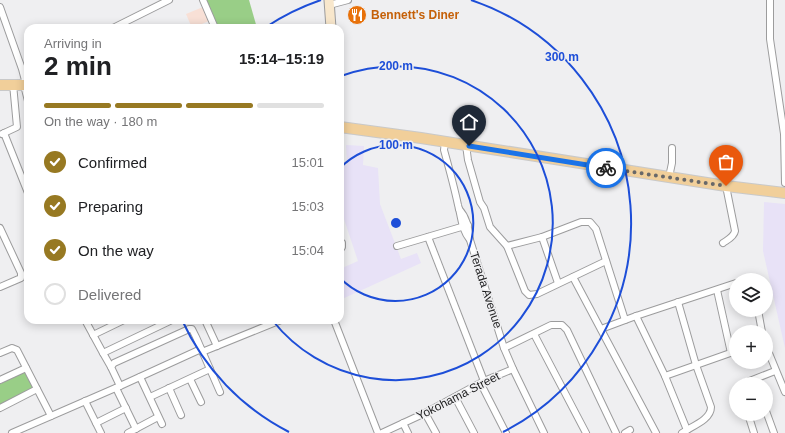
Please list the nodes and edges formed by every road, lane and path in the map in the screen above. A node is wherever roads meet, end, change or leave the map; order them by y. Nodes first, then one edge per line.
1 (169, 0) edge
2 (203, 0) edge
3 (348, 0) edge
4 (770, 0) edge
5 (331, 1) edge
6 (0, 7) edge
7 (121, 24) edge
8 (213, 24) edge
9 (332, 24) edge
10 (24, 76) edge
11 (12, 84) junction
12 (24, 84) edge
13 (0, 85) edge
14 (344, 128) edge
15 (2, 133) edge
16 (445, 142) junction
17 (468, 146) junction
18 (672, 148) dead end
19 (669, 178) junction
20 (785, 183) edge
21 (24, 184) edge
22 (726, 186) junction
23 (785, 193) edge
24 (465, 226) junction
25 (0, 228) edge
26 (428, 237) junction
27 (542, 237) junction
28 (723, 243) dead end
29 (398, 246) dead end
30 (507, 246) junction
31 (606, 261) junction
32 (573, 277) junction
33 (558, 283) junction
34 (729, 286) edge
35 (0, 287) edge
36 (717, 290) junction
37 (678, 302) junction
38 (636, 316) junction
39 (625, 320) junction
40 (87, 324) edge
41 (116, 324) edge
42 (164, 324) edge
43 (207, 324) edge
44 (271, 324) edge
45 (336, 324) edge
46 (601, 329) junction
47 (534, 334) junction
48 (729, 334) edge
49 (93, 335) junction
50 (217, 346) junction
51 (504, 348) junction
52 (202, 350) junction
53 (0, 353) edge
54 (103, 353) junction
55 (729, 354) edge
56 (696, 365) junction
57 (773, 365) edge
58 (111, 367) junction
59 (26, 368) junction
60 (210, 369) junction
61 (513, 369) junction
62 (775, 371) junction
63 (665, 376) junction
64 (140, 377) junction
65 (763, 377) edge
66 (190, 378) junction
67 (0, 380) edge
68 (483, 382) junction
69 (118, 387) junction
70 (169, 388) junction
71 (37, 389) junction
72 (220, 392) dead end
73 (785, 392) edge
74 (455, 397) junction
75 (150, 398) junction
76 (85, 402) junction
77 (201, 402) dead end
78 (0, 408) edge
79 (126, 408) junction
80 (425, 413) junction
81 (181, 415) dead end
82 (51, 416) junction
83 (158, 417) junction
84 (750, 421) edge
85 (770, 421) edge
86 (96, 423) junction
87 (403, 423) junction
88 (162, 424) dead end
89 (136, 428) junction
90 (685, 431) edge
91 (12, 433) edge
92 (101, 433) edge
93 (128, 433) edge
94 (378, 433) edge
95 (382, 433) edge
96 (408, 433) edge
97 (436, 433) edge
98 (474, 433) edge
99 (506, 433) edge
100 (544, 433) edge
101 (586, 433) edge
102 (616, 433) edge
103 (656, 433) edge
104 (754, 433) edge
105 (774, 433) edge

1 - 7 street
2 - 8 street
3 - 5 street
4 - 20 street
5 - 9 main road
6 - 10 street
11 - 12 main road
11 - 13 main road
11 - 15 street
14 - 16 main road
15 - 21 street
16 - 17 main road
16 - 24 street, Terada Avenue
17 - 19 main road
17 - 30 street
18 - 19 street
19 - 22 main road
22 - 23 main road
22 - 28 street
24 - 26 street
24 - 51 street, Terada Avenue
25 - 35 street
26 - 29 street
26 - 68 street
27 - 30 street
27 - 31 street
27 - 33 street
30 - 33 street
31 - 32 street
31 - 39 street
32 - 33 street
32 - 46 street
34 - 36 street
36 - 37 street
36 - 48 street
37 - 38 street
37 - 56 street
38 - 39 street
38 - 63 street
39 - 46 street
40 - 49 street
41 - 49 street
42 - 54 street
43 - 50 street
44 - 50 street
45 - 94 street
46 - 103 street
47 - 51 street
47 - 101 street
47 - 102 street
49 - 54 street
50 - 52 street
51 - 61 street, Terada Avenue
52 - 58 street
52 - 60 street
52 - 64 street
53 - 59 street
54 - 58 street
55 - 56 street
56 - 63 street
56 - 90 street
57 - 62 street
58 - 69 street
59 - 67 street
59 - 71 street
60 - 66 street
60 - 72 street
61 - 68 street, Yokohama Street
61 - 100 street, Terada Avenue
62 - 65 street
62 - 73 street
63 - 90 street
64 - 69 street
64 - 75 street
66 - 70 street
66 - 77 street
68 - 74 street, Yokohama Street
68 - 99 street
69 - 76 street
69 - 79 street
70 - 75 street
70 - 81 street
71 - 78 street
71 - 82 street
74 - 80 street, Yokohama Street
74 - 98 street
75 - 83 street
76 - 82 street
76 - 86 street
79 - 86 street
79 - 89 street
80 - 87 street, Yokohama Street
80 - 97 street
82 - 91 street
83 - 88 street
83 - 89 street
84 - 104 street
85 - 105 street
86 - 92 street
87 - 95 street, Yokohama Street
87 - 96 street
89 - 93 street

